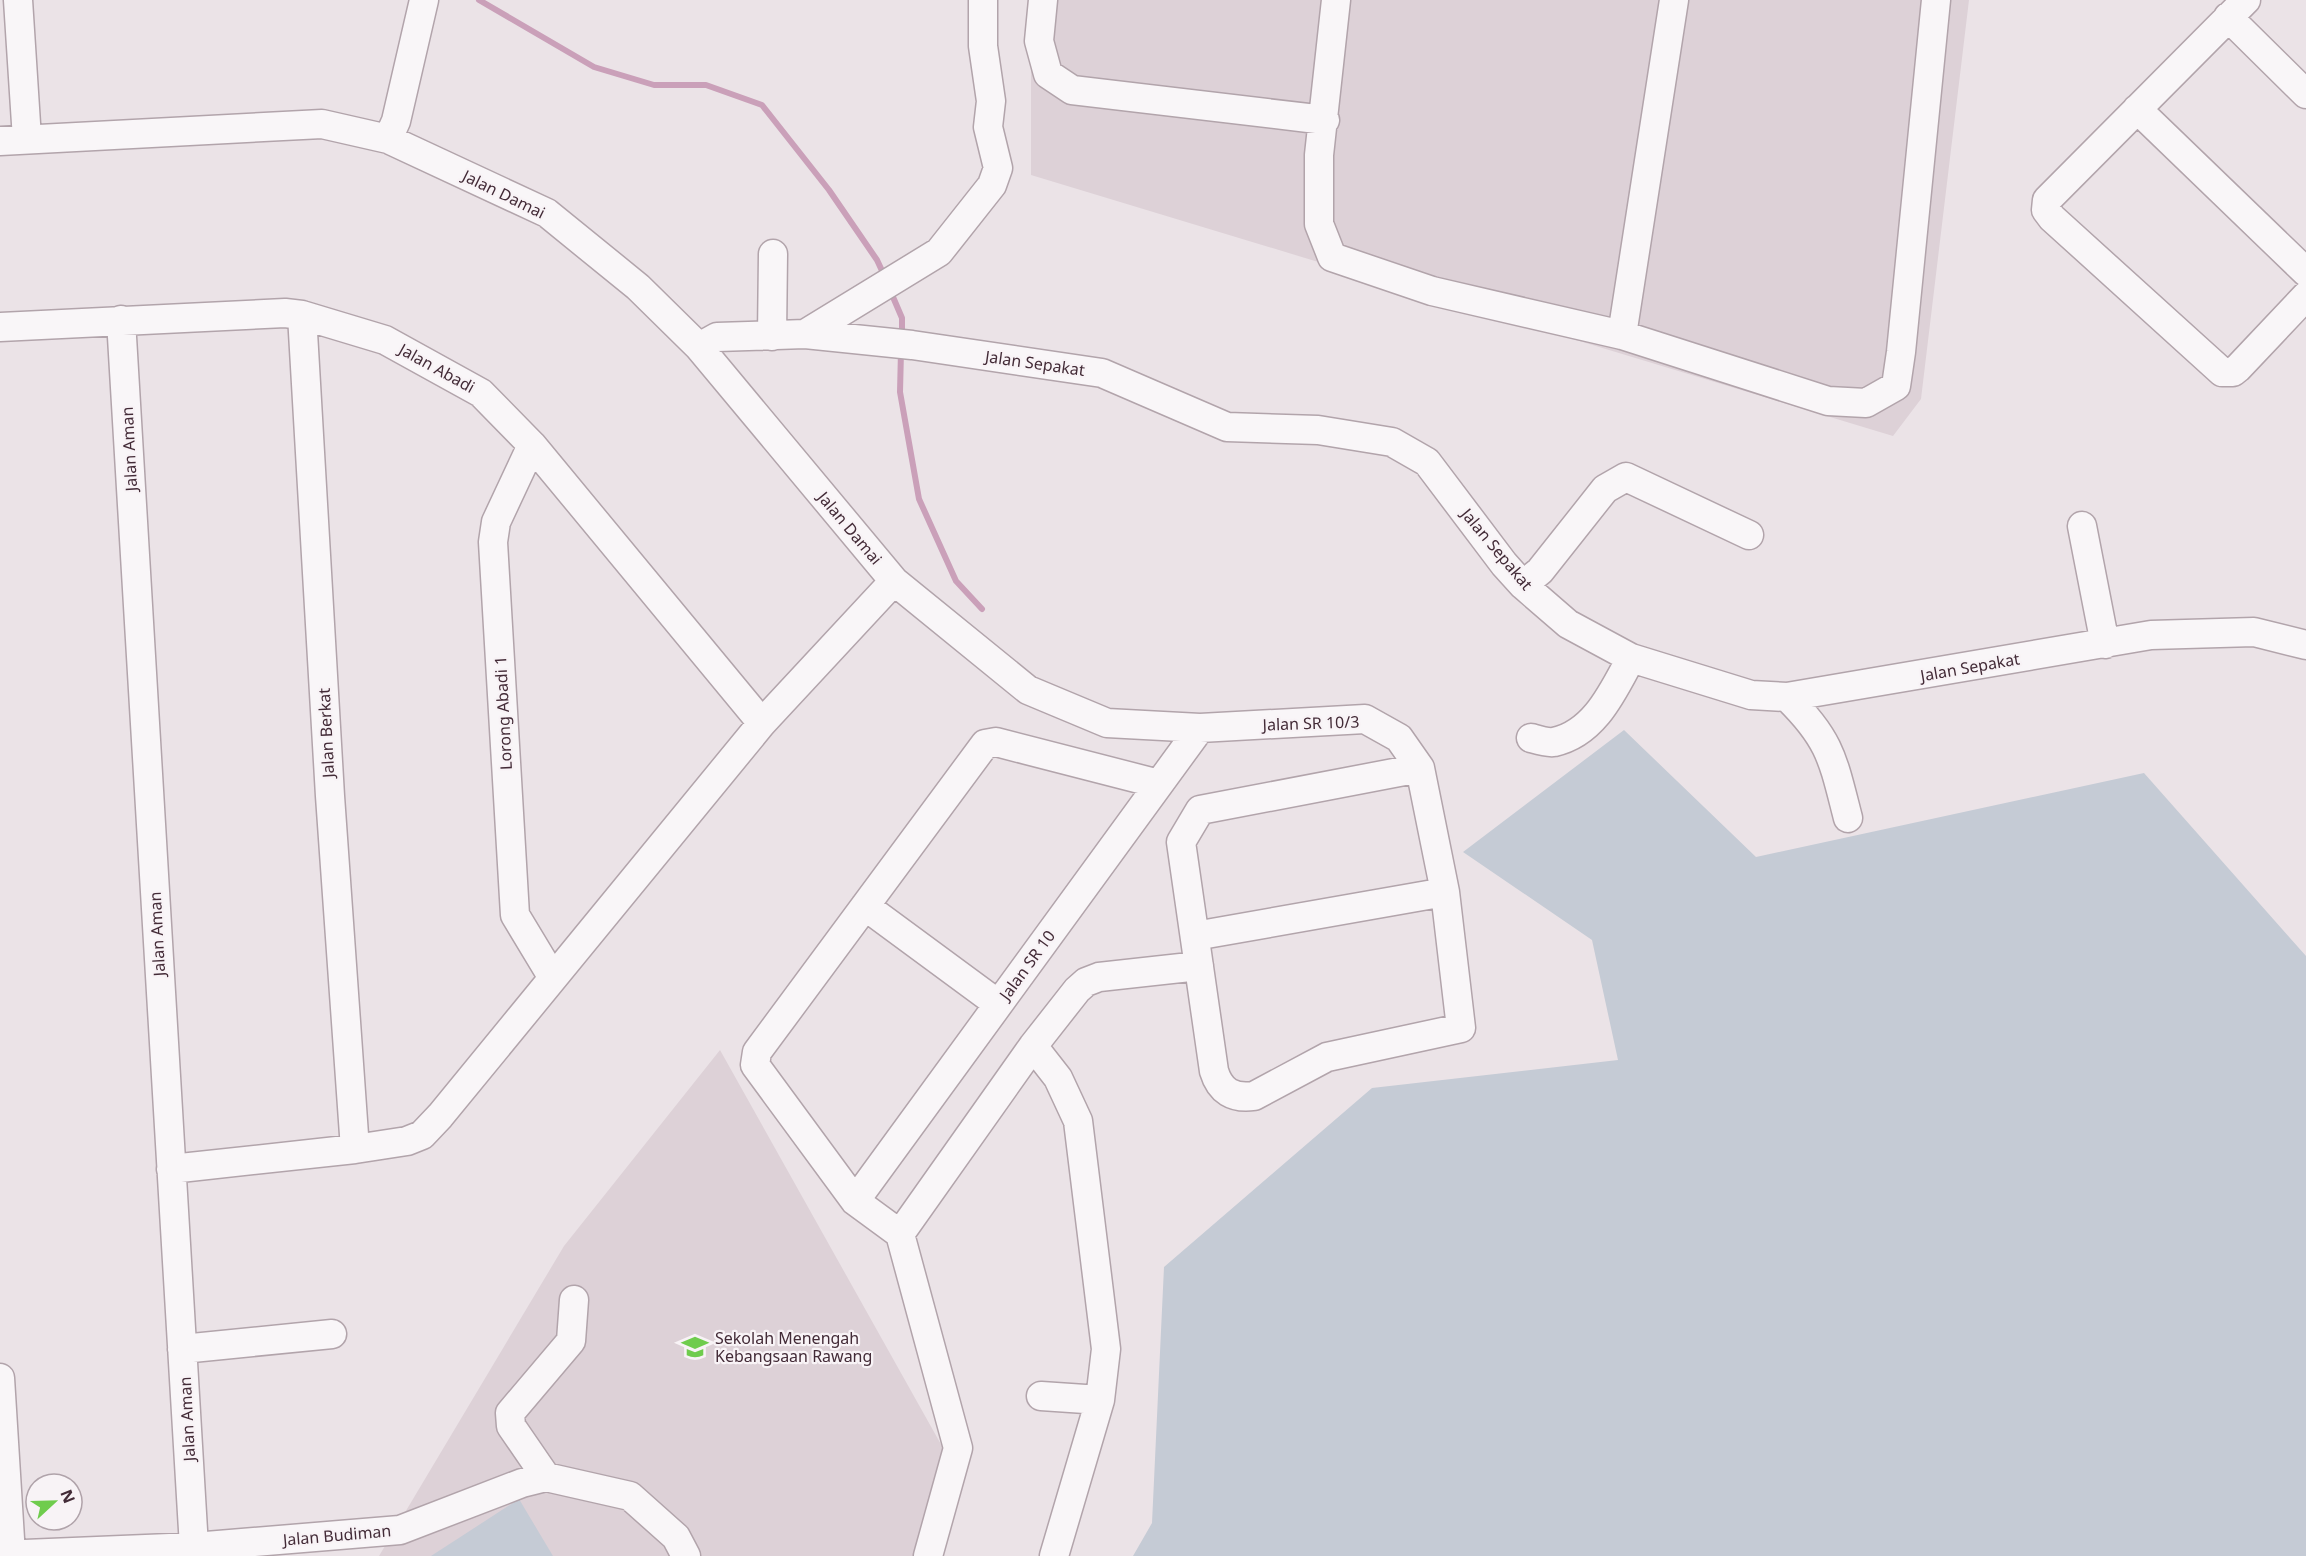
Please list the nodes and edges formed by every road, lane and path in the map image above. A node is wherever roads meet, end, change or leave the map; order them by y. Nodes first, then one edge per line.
1 (18, 0) edge
2 (424, 0) edge
3 (983, 0) edge
4 (1043, 0) edge
5 (1336, 0) edge
6 (1674, 0) edge
7 (1936, 0) edge
8 (2237, 8) edge
9 (2306, 93) edge
10 (2137, 110) junction
11 (1324, 120) junction
12 (388, 139) junction
13 (14, 140) edge
14 (773, 254) dead end
15 (2306, 272) edge
16 (2306, 296) edge
17 (302, 315) junction
18 (121, 321) junction
19 (0, 327) edge
20 (805, 334) junction
21 (1622, 335) junction
22 (772, 336) junction
23 (699, 347) junction
24 (532, 445) junction
25 (2082, 526) dead end
26 (1749, 535) dead end
27 (894, 581) junction
28 (1523, 585) junction
29 (2104, 644) junction
30 (2306, 645) edge
31 (1631, 658) junction
32 (1787, 697) junction
33 (762, 723) junction
34 (1200, 728) junction
35 (1531, 738) dead end
36 (1420, 768) junction
37 (1159, 784) junction
38 (1848, 818) dead end
39 (1445, 892) junction
40 (865, 906) junction
41 (1195, 936) junction
42 (1199, 966) junction
43 (553, 978) junction
44 (998, 1004) junction
45 (1033, 1047) junction
46 (355, 1149) junction
47 (171, 1168) junction
48 (855, 1201) junction
49 (900, 1234) junction
50 (574, 1300) dead end
51 (332, 1334) dead end
52 (182, 1349) junction
53 (0, 1378) edge
54 (1041, 1396) dead end
55 (1100, 1400) junction
56 (534, 1480) junction
57 (194, 1547) junction
58 (5, 1555) edge
59 (686, 1556) edge
60 (928, 1556) edge
61 (1054, 1556) edge

1 - 13 street
2 - 12 street
3 - 20 street
4 - 11 street
5 - 11 street
6 - 21 street
7 - 21 street
8 - 9 street
8 - 10 street
10 - 15 street
10 - 16 street
11 - 21 street
12 - 13 street, Jalan Damai
12 - 23 street, Jalan Damai
14 - 22 street
17 - 18 street, Jalan Abadi
17 - 24 street, Jalan Abadi
17 - 46 street, Jalan Berkat
18 - 19 street, Jalan Abadi
18 - 47 street, Jalan Aman
20 - 22 street, Jalan Sepakat
20 - 28 street, Jalan Sepakat
22 - 23 street, Jalan Sepakat
23 - 27 street, Jalan Damai
24 - 33 street, Jalan Abadi
24 - 43 street, Lorong Abadi 1
25 - 29 street
26 - 28 street
27 - 33 street
27 - 34 street, Jalan Damai
28 - 31 street, Jalan Sepakat
29 - 30 street, Jalan Sepakat
29 - 32 street, Jalan Sepakat
31 - 32 street, Jalan Sepakat
31 - 35 street
32 - 38 street
33 - 43 street
34 - 36 street, Jalan SR 10/3
34 - 37 street, Jalan SR 10
36 - 39 street, Jalan SR 10/3
36 - 41 street
37 - 40 street
37 - 44 street, Jalan SR 10
39 - 41 street
39 - 42 street, Jalan SR 10/3
40 - 44 street
40 - 48 street
41 - 42 street
42 - 45 street
43 - 46 street
44 - 48 street, Jalan SR 10
45 - 49 street
45 - 55 street
46 - 47 street
47 - 52 street, Jalan Aman
48 - 49 street
49 - 60 street
50 - 56 street
51 - 52 street
52 - 57 street, Jalan Aman
53 - 58 street
54 - 55 street
55 - 61 street
56 - 57 street, Jalan Budiman
56 - 59 street
57 - 58 street, Jalan Budiman

